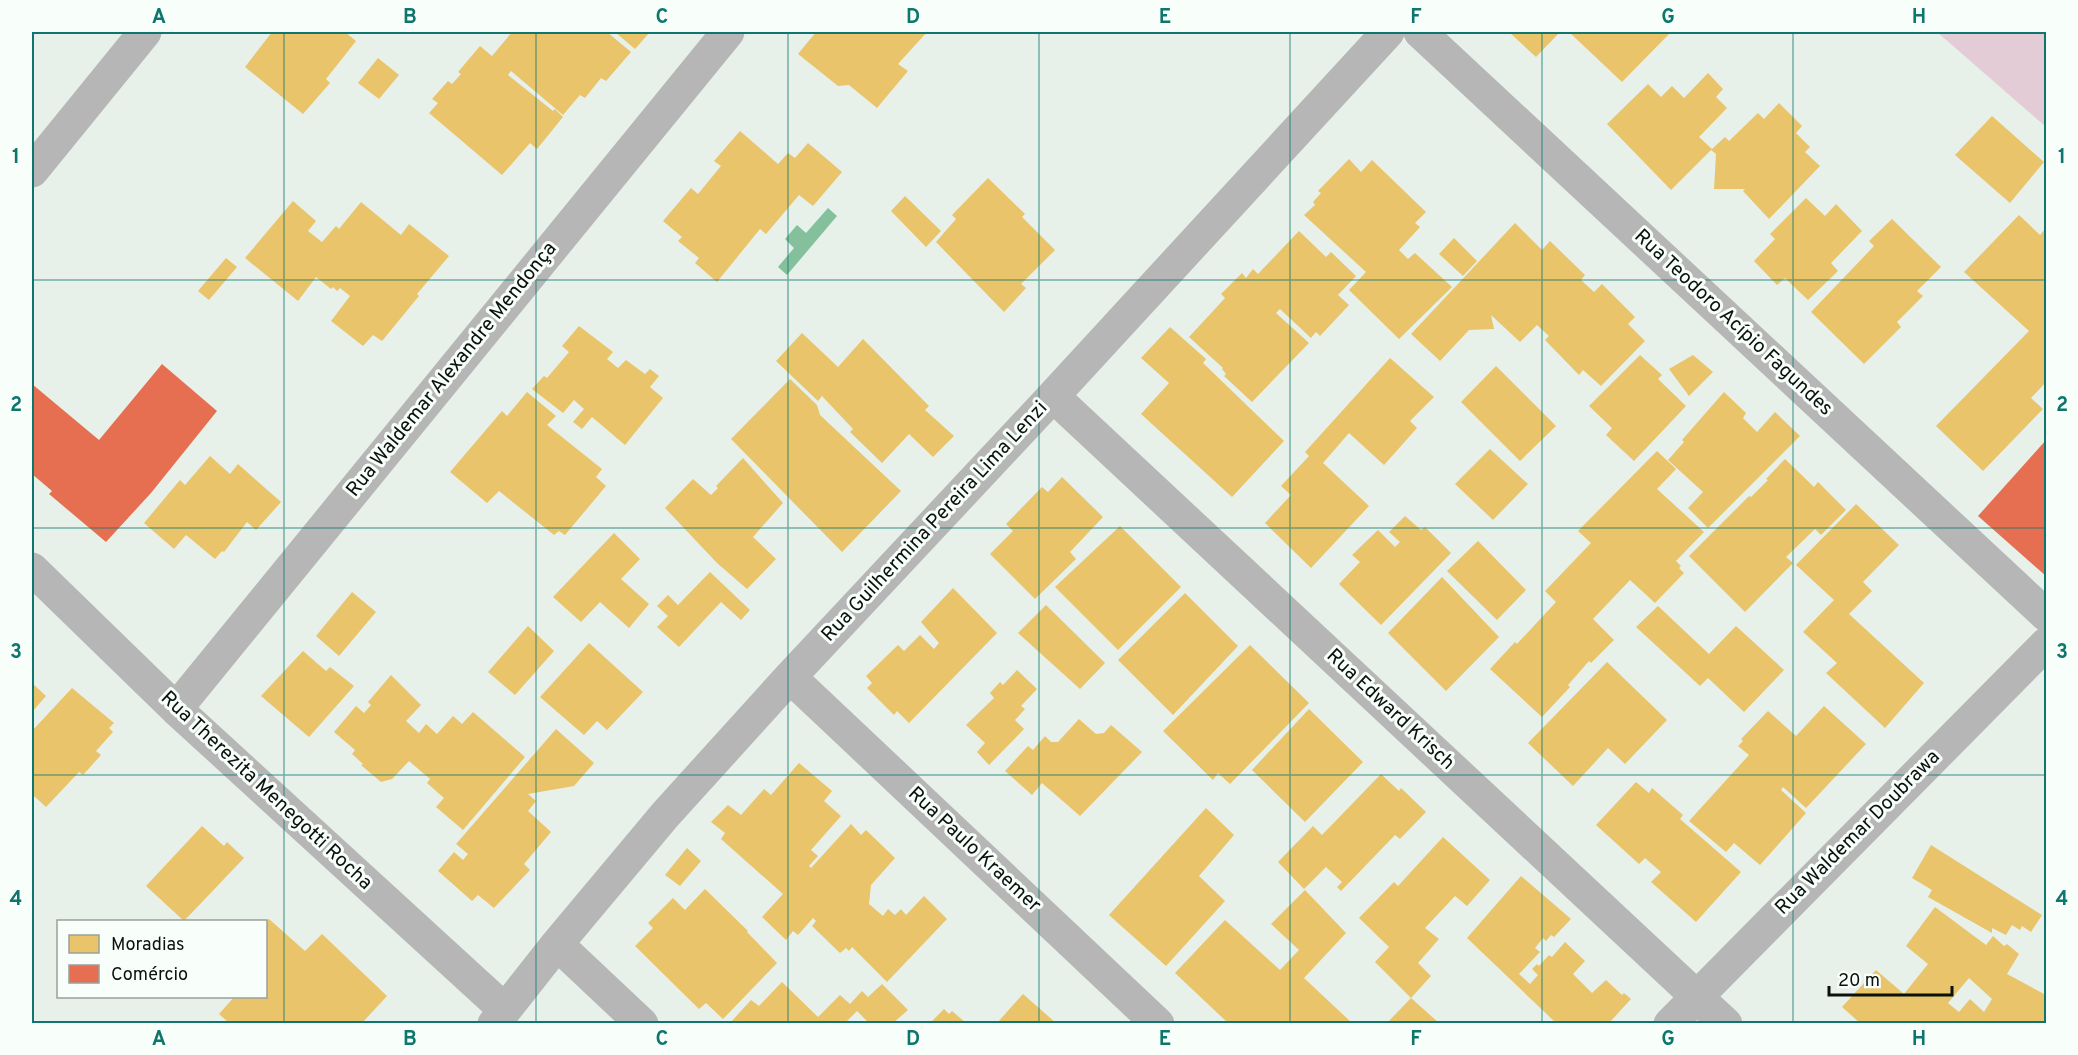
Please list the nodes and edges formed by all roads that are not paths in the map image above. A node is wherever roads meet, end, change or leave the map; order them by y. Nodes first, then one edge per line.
1 (145, 32) edge
2 (728, 32) edge
3 (1388, 32) edge
4 (1420, 32) edge
5 (32, 171) edge
6 (1053, 396) junction
7 (32, 568) edge
8 (2046, 615) edge
9 (2046, 644) edge
10 (790, 677) junction
11 (176, 709) junction
12 (557, 944) junction
13 (1696, 996) junction
14 (500, 1017) edge
15 (642, 1023) edge
16 (1158, 1023) edge
17 (1670, 1023) edge
18 (1726, 1023) edge

1 - 5 street
2 - 11 street, Rua Waldemar Alexandre Mendonça
3 - 6 street, Rua Guilhermina Pereira Lima Lenzi
4 - 8 street, Rua Teodoro Acípio Fagundes
6 - 10 street, Rua Guilhermina Pereira Lima Lenzi
6 - 13 street, Rua Edward Krisch
7 - 11 street, Rua Therezita Menegotti Rocha
9 - 13 street, Rua Waldemar Doubrawa
10 - 12 street, Rua Guilhermina Pereira Lima Lenzi
10 - 16 street, Rua Paulo Kraemer
11 - 14 street, Rua Therezita Menegotti Rocha
12 - 14 street, Rua Guilhermina Pereira Lima Lenzi
12 - 15 street
13 - 17 street, Rua Waldemar Doubrawa
13 - 18 street, Rua Edward Krisch

